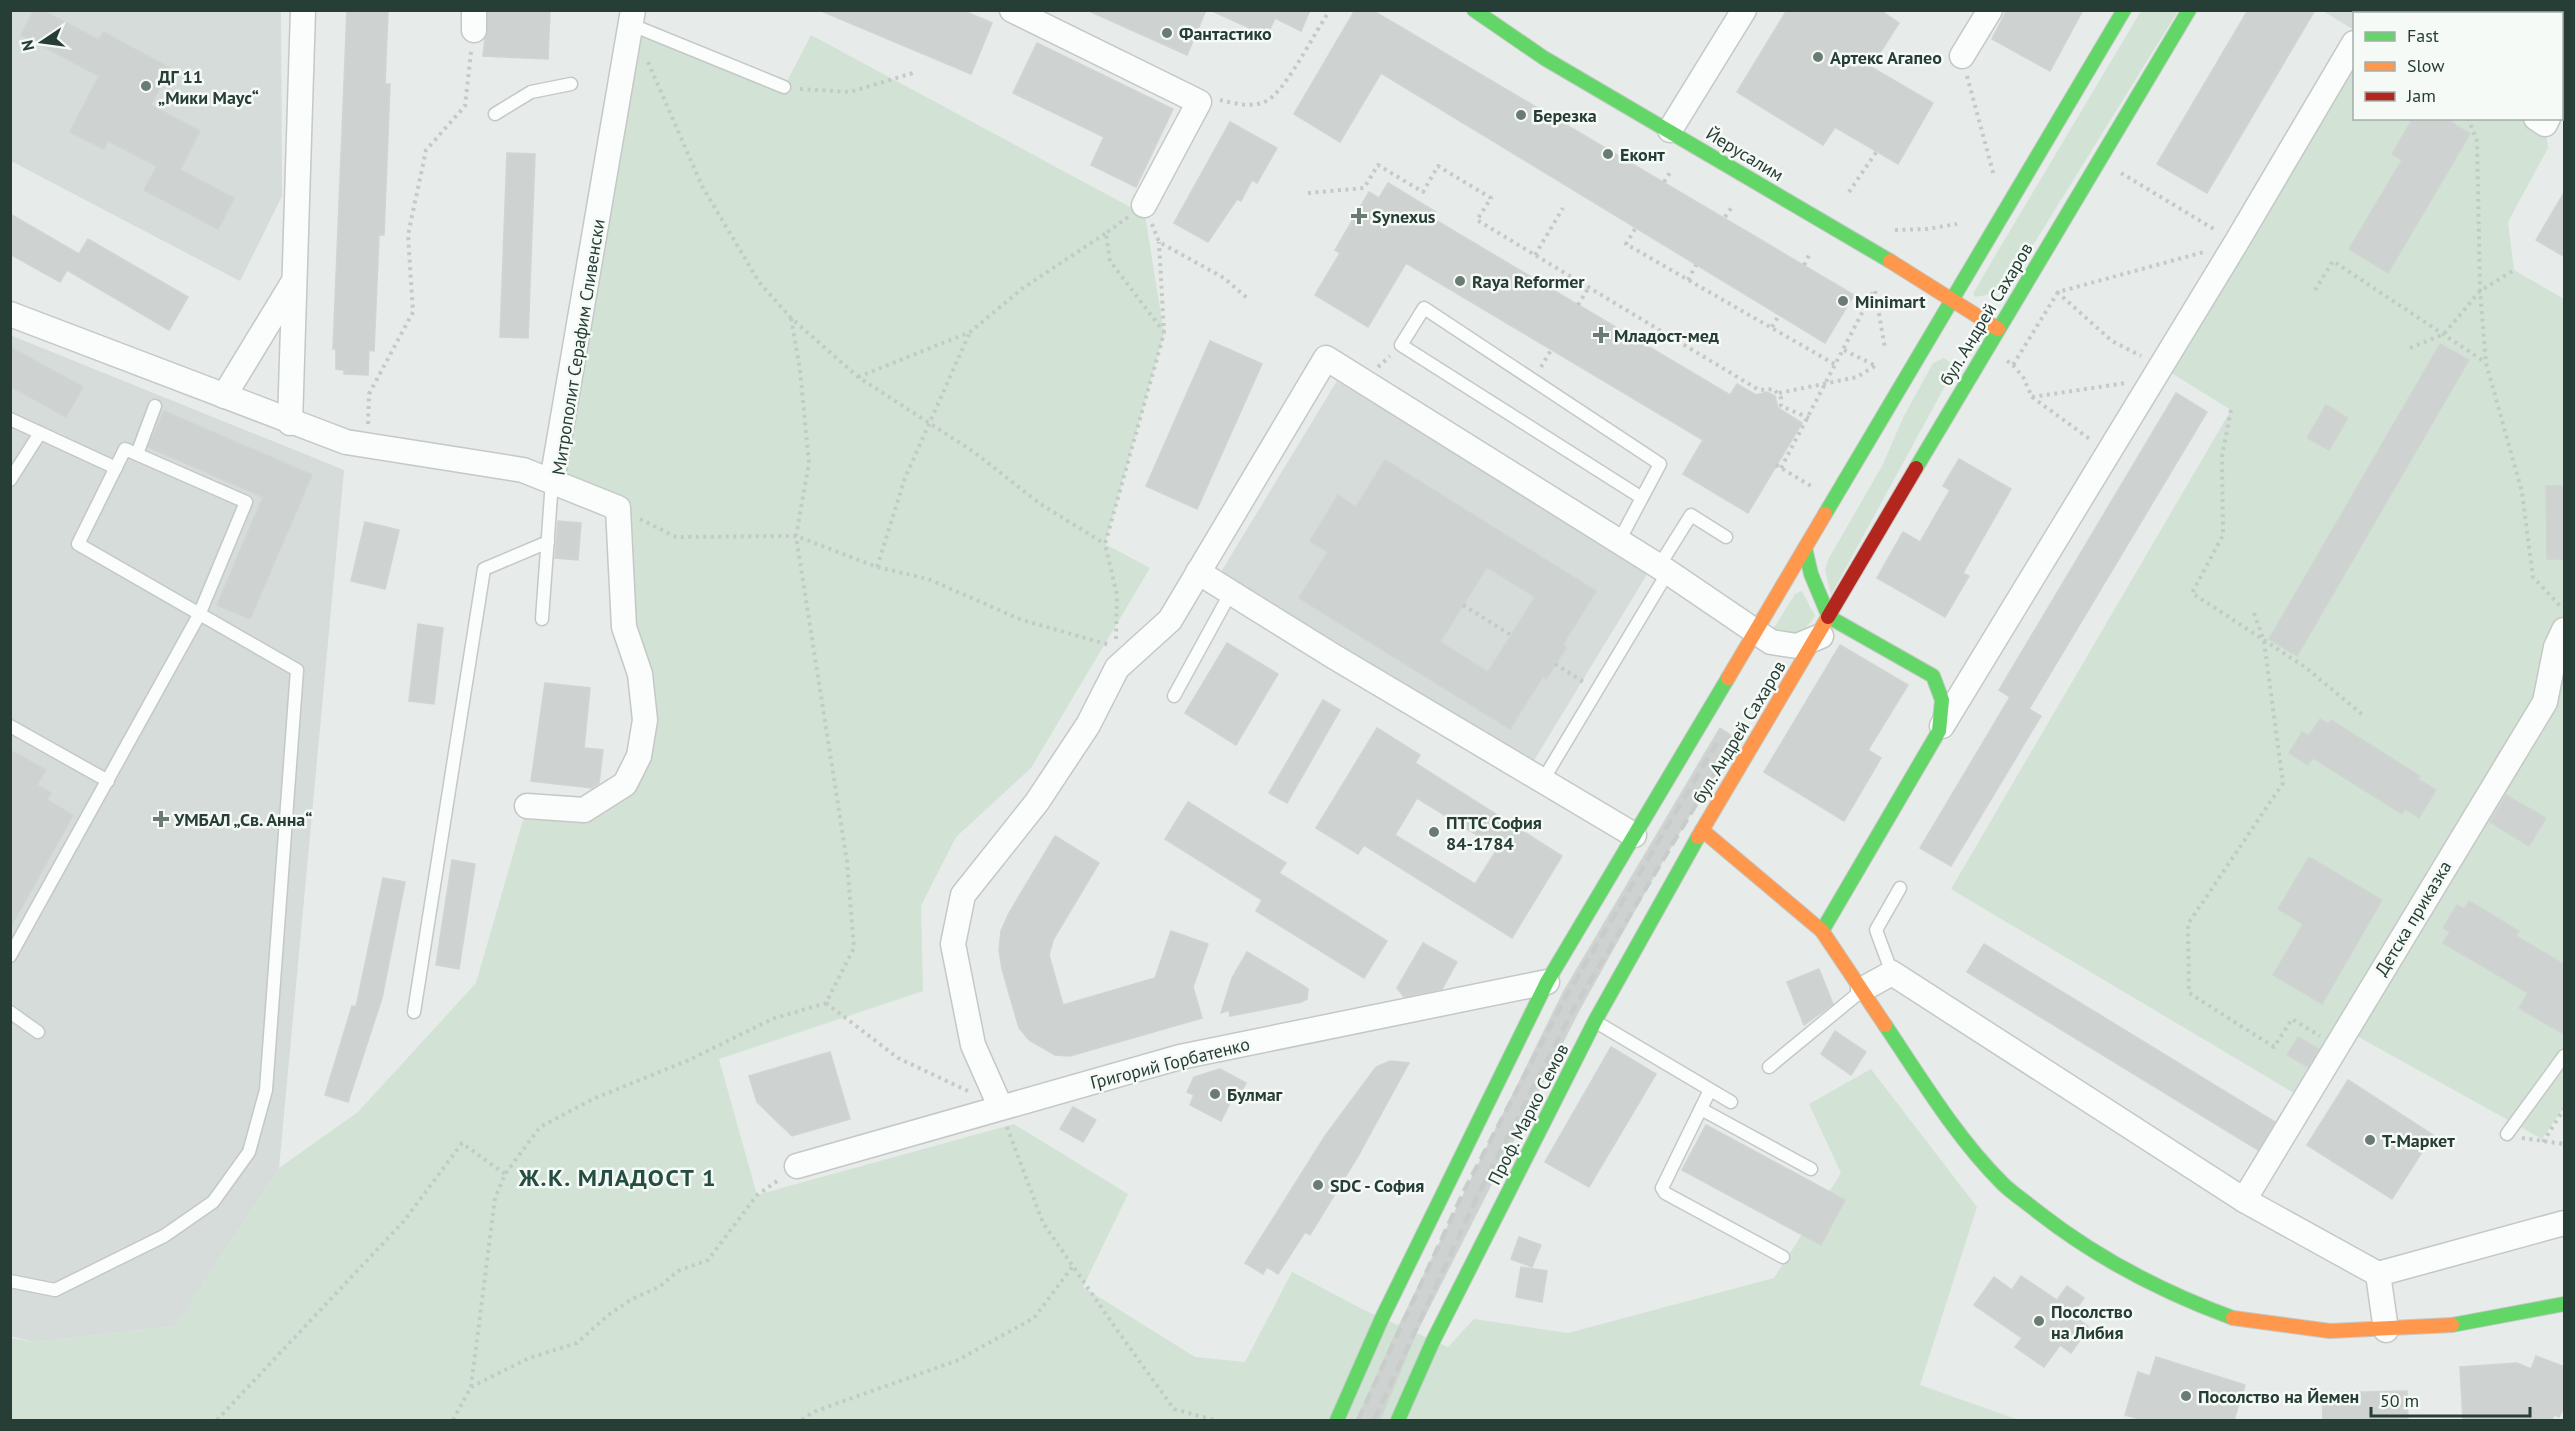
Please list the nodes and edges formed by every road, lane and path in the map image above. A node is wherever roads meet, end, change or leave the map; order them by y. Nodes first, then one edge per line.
1 (303, 10) edge
2 (1012, 10) edge
3 (1330, 10) edge
4 (1474, 10) edge
5 (1744, 10) edge
6 (1990, 10) edge
7 (2124, 10) edge
8 (2189, 10) edge
9 (633, 18) edge
10 (474, 20) edge
11 (2353, 46) edge
12 (1962, 56) joint
13 (646, 57) dead end
14 (913, 74) dead end
15 (571, 84) dead end
16 (784, 87) joint
17 (1221, 100) dead end
18 (495, 114) dead end
19 (2469, 120) edge
20 (1671, 130) junction
21 (1877, 151) dead end
22 (2115, 169) dead end
23 (1671, 171) dead end
24 (1664, 182) dead end
25 (1996, 186) dead end
26 (1849, 192) dead end
27 (1308, 193) dead end
28 (1144, 205) junction
29 (1732, 207) dead end
30 (1563, 208) dead end
31 (1725, 217) dead end
32 (1957, 224) dead end
33 (2212, 228) dead end
34 (1635, 229) dead end
35 (1895, 230) dead end
36 (1106, 233) junction
37 (1159, 242) junction
38 (2236, 243) junction
39 (1810, 253) dead end
40 (1535, 255) junction
41 (1696, 265) dead end
42 (1804, 265) dead end
43 (2514, 270) dead end
44 (296, 279) junction
45 (1688, 279) junction
46 (1588, 287) junction
47 (2315, 290) dead end
48 (2480, 291) junction
49 (2058, 292) junction
50 (1247, 298) dead end
51 (1953, 300) junction
52 (1578, 305) dead end
53 (10, 314) edge
54 (1779, 315) dead end
55 (791, 318) junction
56 (1772, 327) junction
57 (1998, 329) junction
58 (970, 332) junction
59 (1164, 333) junction
60 (2444, 334) junction
61 (1885, 348) dead end
62 (2410, 348) dead end
63 (1844, 350) junction
64 (2002, 358) dead end
65 (2486, 363) junction
66 (1836, 365) junction
67 (2013, 365) junction
68 (2160, 366) junction
69 (858, 377) junction
70 (1827, 382) junction
71 (1779, 393) junction
72 (224, 396) junction
73 (2032, 398) junction
74 (155, 406) dead end
75 (2231, 410) dead end
76 (1809, 418) junction
77 (10, 419) edge
78 (928, 422) junction
79 (290, 423) junction
80 (40, 433) junction
81 (367, 444) junction
82 (2108, 452) junction
83 (137, 454) junction
84 (1776, 465) dead end
85 (116, 468) junction
86 (1781, 468) junction
87 (10, 480) edge
88 (552, 481) junction
89 (1820, 490) dead end
90 (1642, 498) junction
91 (618, 508) junction
92 (796, 536) junction
93 (1726, 537) dead end
94 (1619, 541) junction
95 (548, 542) junction
96 (1104, 544) junction
97 (1804, 548) junction
98 (877, 567) junction
99 (1664, 569) junction
100 (1198, 572) junction
101 (1231, 592) junction
102 (1463, 605) dead end
103 (2565, 610) edge
104 (2254, 613) dead end
105 (200, 615) junction
106 (542, 619) dead end
107 (1837, 622) junction
108 (1057, 630) dead end
109 (2565, 630) edge
110 (1756, 631) junction
111 (1511, 635) dead end
112 (1816, 638) junction
113 (2264, 641) junction
114 (1115, 646) dead end
115 (1556, 664) dead end
116 (1597, 690) junction
117 (1174, 696) dead end
118 (2364, 716) dead end
119 (10, 726) edge
120 (1939, 731) junction
121 (1543, 780) junction
122 (108, 781) junction
123 (527, 806) dead end
124 (1702, 830) junction
125 (1634, 835) junction
126 (1900, 888) dead end
127 (1822, 931) junction
128 (10, 956) edge
129 (1892, 973) junction
130 (1547, 982) junction
131 (1863, 989) junction
132 (826, 1003) junction
133 (10, 1012) edge
134 (414, 1012) dead end
135 (1594, 1021) junction
136 (38, 1032) dead end
137 (2327, 1040) dead end
138 (2565, 1056) edge
139 (1769, 1067) dead end
140 (1710, 1090) junction
141 (1731, 1102) dead end
142 (1000, 1106) junction
143 (1701, 1109) junction
144 (2565, 1109) edge
145 (2507, 1134) joint
146 (2542, 1143) junction
147 (2565, 1144) edge
148 (797, 1166) joint
149 (1811, 1169) dead end
150 (505, 1174) junction
151 (2244, 1200) junction
152 (2565, 1223) edge
153 (1783, 1257) dead end
154 (1073, 1266) junction
155 (2378, 1274) junction
156 (10, 1281) edge
157 (2565, 1304) edge
158 (2386, 1330) junction
159 (471, 1387) junction
160 (217, 1420) edge
161 (453, 1420) edge
162 (802, 1420) edge
163 (1214, 1420) edge
164 (1337, 1420) edge
165 (1398, 1420) edge

1 - 44 street
2 - 28 street
3 - 17 path
4 - 20 main road, Йерусалим
5 - 20 street
6 - 12 street
7 - 51 main road, бул. Андрей Сахаров
8 - 57 main road, бул. Андрей Сахаров
9 - 16 lane
9 - 88 street, Митрополит Серафим Сливенски
10 - 81 path
11 - 38 street
12 - 25 path
13 - 55 path
14 - 16 path
15 - 18 lane
19 - 48 path
20 - 51 main road, Йерусалим
21 - 26 path
22 - 33 path
23 - 24 path
27 - 40 path
28 - 36 path
28 - 37 path
29 - 31 path
30 - 40 path
32 - 35 path
34 - 45 path
36 - 58 path
36 - 59 path
37 - 50 path
37 - 59 path
38 - 49 path
38 - 68 street
39 - 42 path
40 - 46 path
41 - 45 path
43 - 48 path
44 - 72 street
44 - 79 street
45 - 56 path
46 - 52 path
46 - 71 path
47 - 60 path
48 - 60 path
48 - 65 path
49 - 67 path
49 - 68 path
51 - 57 main road, Йерусалим
51 - 97 main road, бул. Андрей Сахаров
53 - 72 street
54 - 56 path
55 - 69 path
55 - 92 path
56 - 66 path
57 - 107 main road, бул. Андрей Сахаров
58 - 69 path
58 - 78 path
59 - 96 path
60 - 62 path
60 - 65 path
61 - 63 path
63 - 66 path
63 - 70 path
64 - 67 path
65 - 103 path
66 - 70 path
67 - 73 path
68 - 73 path
68 - 82 street
69 - 78 path
70 - 71 path
70 - 76 path
71 - 76 path
72 - 79 street
73 - 82 path
74 - 83 lane
75 - 113 path
76 - 86 path
77 - 80 lane
78 - 96 path
78 - 98 path
79 - 81 street
80 - 85 lane
80 - 87 lane
81 - 88 street
82 - 120 street
83 - 85 lane
83 - 105 lane
84 - 86 path
85 - 105 lane
86 - 89 path
88 - 91 street, Митрополит Серафим Сливенски
88 - 95 lane
90 - 90 lane
90 - 94 lane
91 - 92 path
91 - 123 street
92 - 98 path
92 - 132 path
93 - 99 lane
94 - 99 street
94 - 100 street
95 - 106 lane
95 - 134 lane
96 - 114 path
97 - 107 main road
97 - 110 main road, бул. Андрей Сахаров
98 - 108 path
99 - 110 street
99 - 116 lane
100 - 101 street
100 - 142 street
101 - 117 lane
101 - 121 street
102 - 111 path
104 - 113 path
105 - 122 lane
105 - 156 lane
107 - 112 street
107 - 120 main road
109 - 151 street, Детска приказка
110 - 112 street
110 - 125 main road, бул. Андрей Сахаров
112 - 124 main road, бул. Андрей Сахаров
113 - 118 path
113 - 137 path
115 - 116 path
116 - 121 lane
119 - 122 lane
120 - 127 main road
121 - 125 street
122 - 128 lane
124 - 127 main road, бул. Андрей Сахаров
124 - 135 main road, Проф. Марко Семов
125 - 130 main road
126 - 129 lane
127 - 131 main road, бул. Андрей Сахаров
129 - 131 street
129 - 151 street
130 - 142 street, Григорий Горбатенко
130 - 164 main road
131 - 139 lane
131 - 158 main road, бул. Андрей Сахаров
132 - 142 path
132 - 150 path
133 - 136 lane
135 - 140 lane
135 - 165 main road, Проф. Марко Семов
138 - 145 lane
140 - 141 lane
140 - 143 lane
142 - 148 street, Григорий Горбатенко
142 - 154 path
143 - 149 lane
143 - 153 lane
144 - 146 path
145 - 146 path
146 - 147 path
148 - 159 path
150 - 159 path
150 - 160 path
151 - 155 street
152 - 155 street
154 - 162 path
154 - 163 path
155 - 158 street
157 - 158 main road, бул. Андрей Сахаров
159 - 161 path

